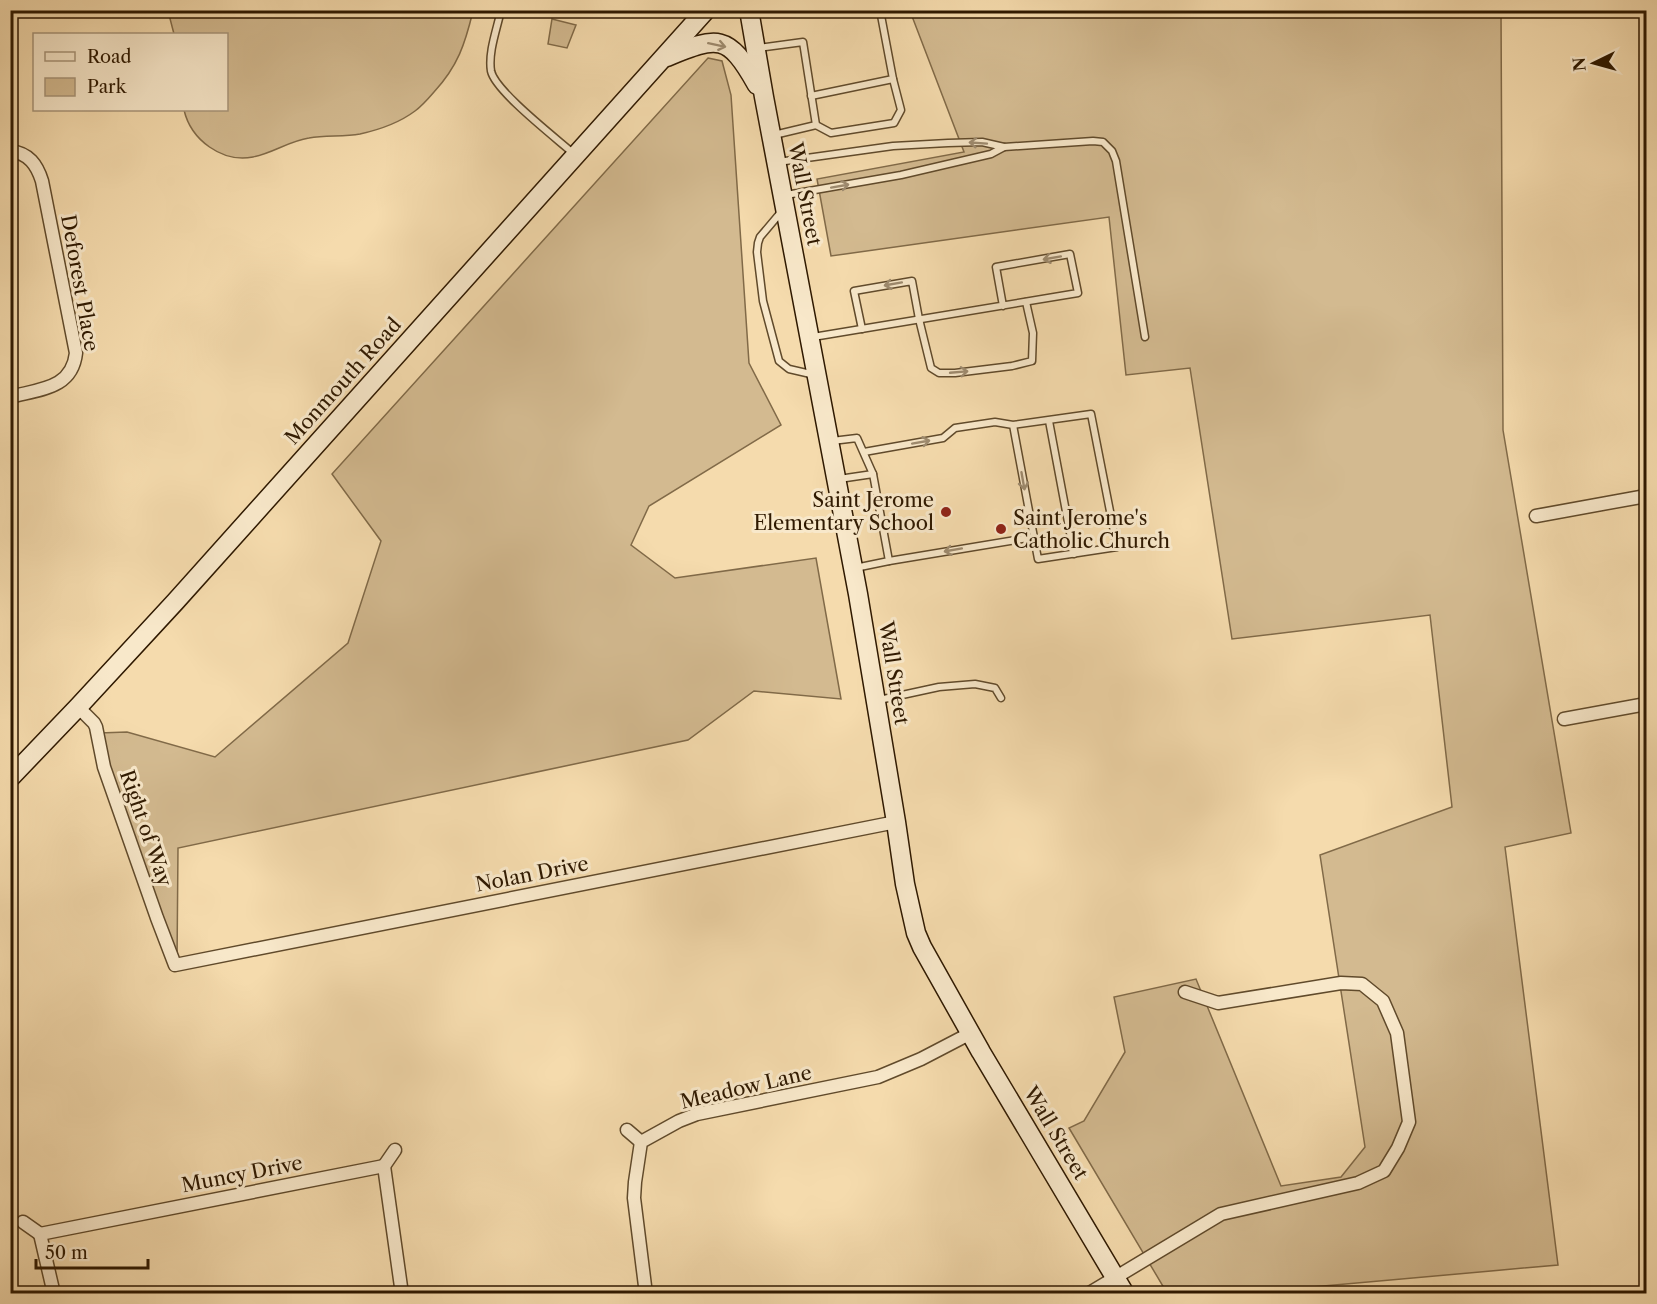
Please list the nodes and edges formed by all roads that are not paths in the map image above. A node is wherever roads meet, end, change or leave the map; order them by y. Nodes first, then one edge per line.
1 (501, 10) edge
2 (706, 10) edge
3 (749, 10) edge
4 (880, 10) edge
5 (756, 48) junction
6 (662, 59) junction
7 (893, 79) junction
8 (811, 96) junction
9 (764, 97) junction
10 (816, 125) junction
11 (771, 136) junction
12 (1004, 147) junction
13 (10, 151) edge
14 (575, 155) junction
15 (776, 162) junction
16 (784, 202) junction
17 (1026, 302) junction
18 (1003, 306) junction
19 (919, 320) junction
20 (862, 329) junction
21 (1145, 337) dead end
22 (809, 338) junction
23 (816, 375) junction
24 (10, 397) edge
25 (1049, 421) junction
26 (1013, 425) junction
27 (829, 442) junction
28 (864, 452) junction
29 (873, 474) junction
30 (836, 480) junction
31 (1647, 496) edge
32 (1536, 516) dead end
33 (1034, 537) junction
34 (1074, 554) junction
35 (889, 561) junction
36 (853, 569) junction
37 (1001, 698) dead end
38 (876, 701) junction
39 (1647, 704) edge
40 (78, 707) junction
41 (1563, 719) dead end
42 (10, 777) edge
43 (896, 822) junction
44 (175, 965) joint
45 (1185, 992) dead end
46 (971, 1033) junction
47 (627, 1130) dead end
48 (641, 1143) junction
49 (394, 1150) dead end
50 (384, 1166) junction
51 (23, 1222) dead end
52 (40, 1234) junction
53 (1115, 1278) junction
54 (54, 1293) edge
55 (402, 1293) edge
56 (646, 1293) edge
57 (1088, 1293) edge
58 (1125, 1293) edge

1 - 14 lane
2 - 6 street, Monmouth Road
3 - 5 street, Wall Street
4 - 7 lane
5 - 8 lane
5 - 9 street, Wall Street
6 -> 9 street
6 - 14 street, Monmouth Road
7 - 8 lane
7 - 10 lane
8 - 10 lane
9 - 11 street, Wall Street
10 - 11 lane
11 - 15 street, Wall Street
12 -> 15 lane
16 -> 12 lane
12 - 21 lane
13 - 24 street, Deforest Place
14 - 40 street, Monmouth Road
15 - 16 street, Wall Street
16 - 22 street, Wall Street
16 - 23 lane
17 - 18 lane
17 -> 18 lane
19 -> 17 lane
18 - 19 lane
19 - 20 lane
19 -> 20 lane
20 - 22 lane
22 - 23 street, Wall Street
23 - 27 street, Wall Street
25 - 26 lane
25 - 34 lane
25 - 34 lane
28 -> 26 lane
26 -> 33 lane
27 - 28 lane
27 - 30 street, Wall Street
28 - 29 lane
29 - 30 lane
29 - 35 lane
30 - 36 street, Wall Street
31 - 32 street
33 - 34 lane
33 -> 35 lane
35 - 36 lane
36 - 38 street, Wall Street
37 - 38 lane
38 - 43 street, Wall Street
39 - 41 street
40 - 42 street, Monmouth Road
40 - 44 street, Right of Way
43 - 44 street, Nolan Drive
43 - 46 street, Wall Street
45 - 53 street
46 - 48 street, Meadow Lane
46 - 53 street, Wall Street
47 - 48 street
48 - 56 street
49 - 50 street
50 - 52 street, Muncy Drive
50 - 55 street
51 - 52 street
52 - 54 street
53 - 57 street
53 - 58 street, Wall Street

